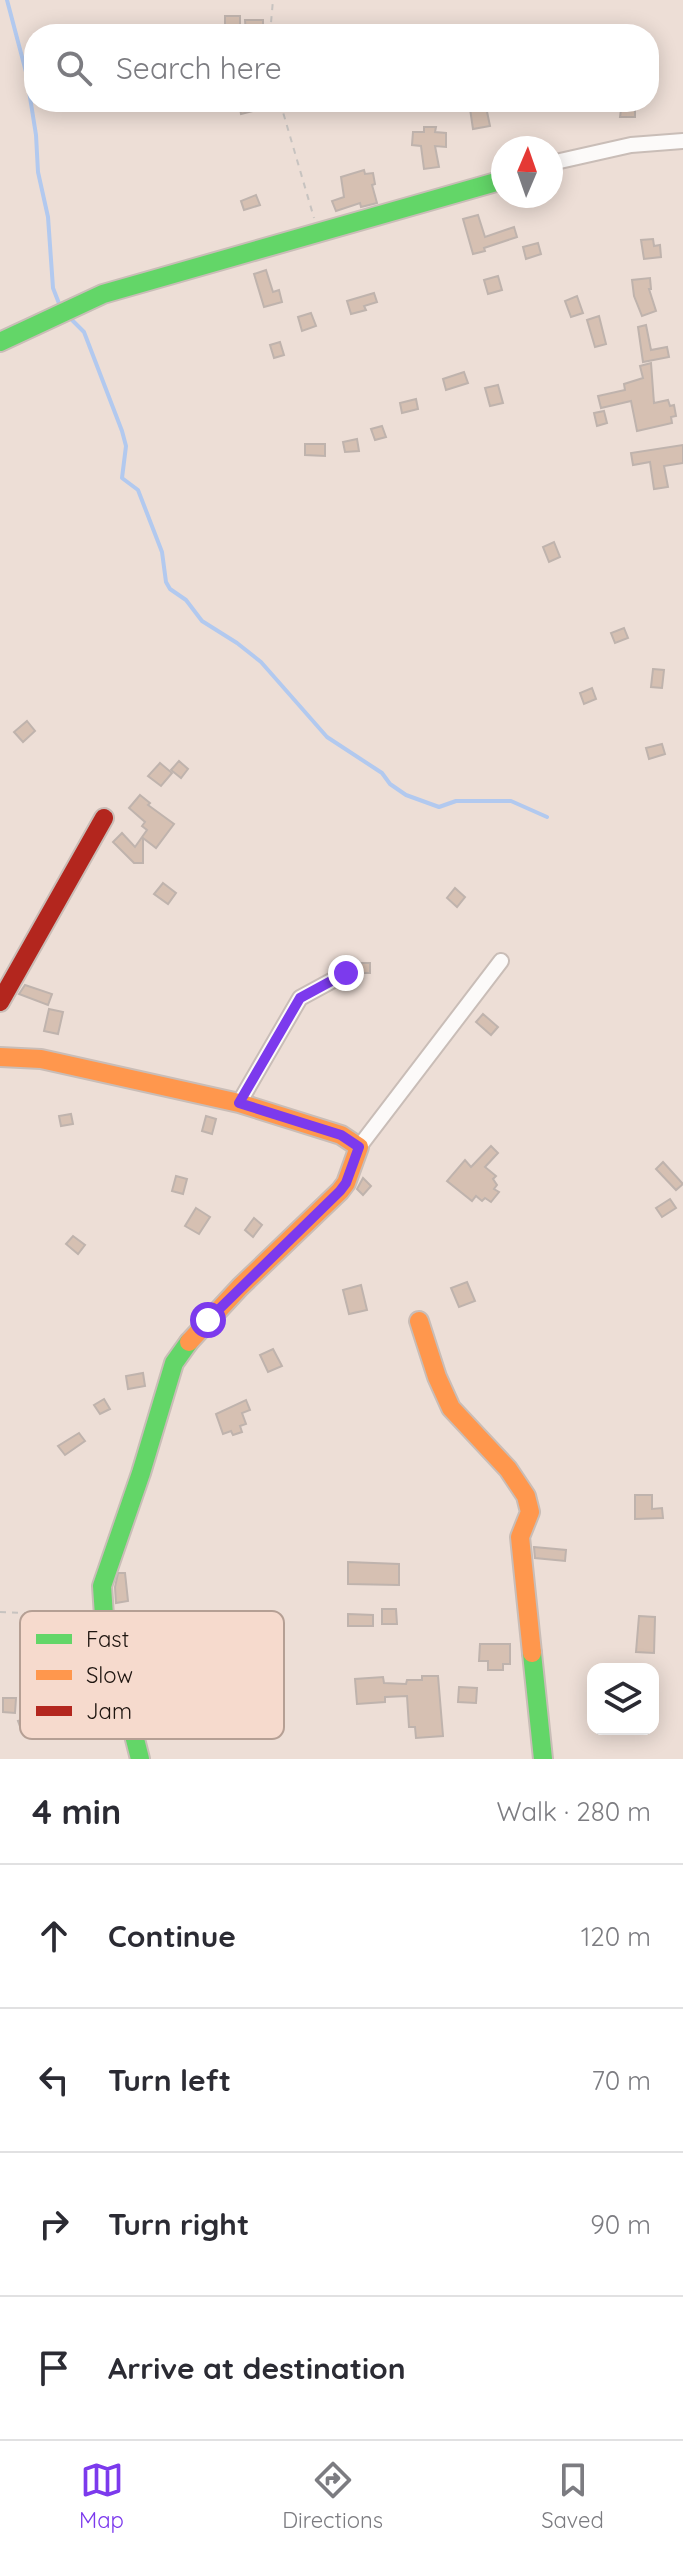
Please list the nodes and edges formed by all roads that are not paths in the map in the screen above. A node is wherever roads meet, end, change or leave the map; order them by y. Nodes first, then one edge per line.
1 (683, 141) edge
2 (563, 160) edge
3 (491, 184) edge
4 (0, 342) edge
5 (104, 818) dead end
6 (501, 961) dead end
7 (346, 973) dead end
8 (0, 1002) edge
9 (0, 1057) edge
10 (239, 1103) junction
11 (359, 1147) junction
12 (419, 1321) dead end
13 (103, 1611) edge
14 (135, 1739) edge
15 (140, 1759) edge
16 (543, 1759) edge

1 - 2 street
3 - 4 street
5 - 8 street
6 - 11 street
7 - 10 street
9 - 10 street
10 - 11 street
11 - 13 street
12 - 16 street
14 - 15 street

